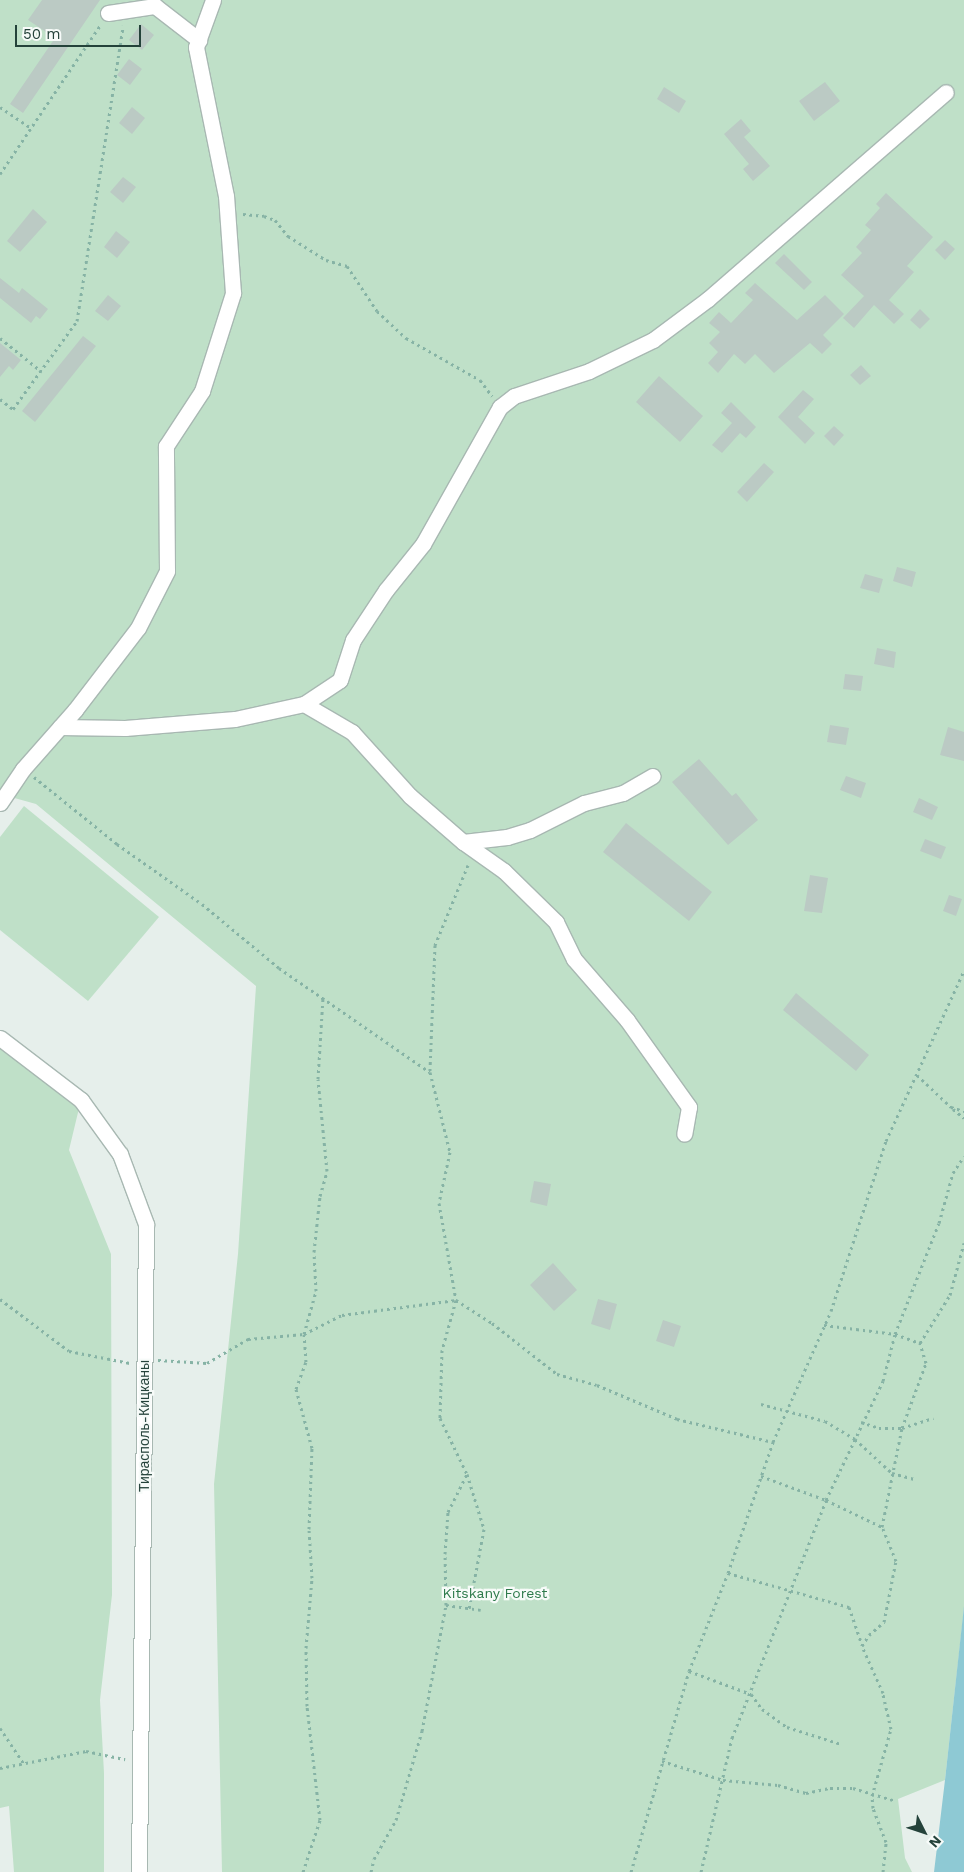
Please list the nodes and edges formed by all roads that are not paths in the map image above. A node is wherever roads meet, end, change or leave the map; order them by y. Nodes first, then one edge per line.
1 (214, 0) edge
2 (108, 14) road end
3 (199, 40) junction
4 (946, 92) dead end
5 (304, 704) junction
6 (60, 727) junction
7 (654, 776) dead end
8 (0, 803) edge
9 (463, 842) junction
10 (0, 1038) edge
11 (684, 1134) dead end
12 (140, 1872) edge

1 - 3 street
2 - 3 street
3 - 6 street
4 - 5 street
5 - 6 street
5 - 9 street
6 - 8 street
7 - 9 street
9 - 11 street
10 - 12 street, Тирасполь-Кицканы

